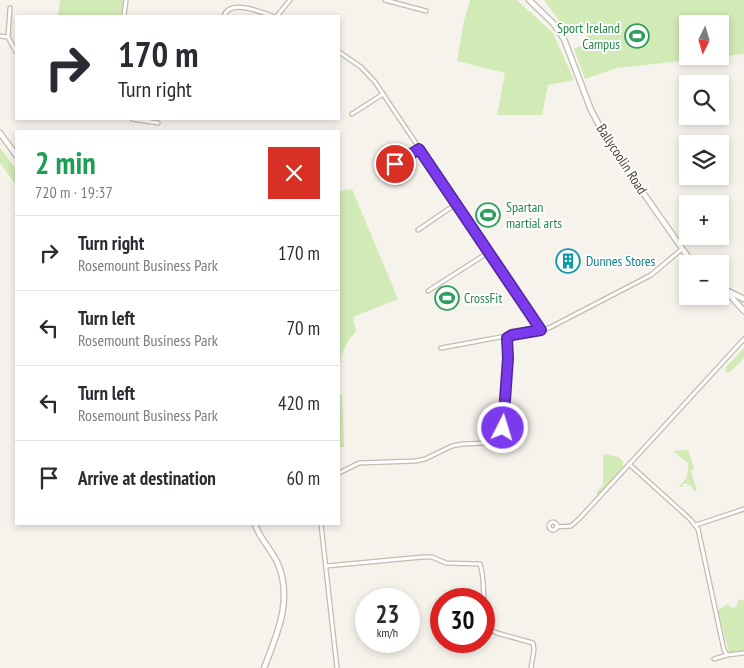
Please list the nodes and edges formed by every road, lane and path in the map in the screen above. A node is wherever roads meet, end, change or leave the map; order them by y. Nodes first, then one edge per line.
1 (126, 0) edge
2 (290, 0) edge
3 (385, 0) edge
4 (529, 0) edge
5 (10, 8) dead end
6 (426, 12) dead end
7 (124, 15) edge
8 (224, 15) edge
9 (270, 15) edge
10 (278, 15) edge
11 (0, 36) edge
12 (8, 38) junction
13 (15, 50) edge
14 (340, 53) edge
15 (383, 94) junction
16 (352, 114) dead end
17 (138, 120) edge
18 (158, 123) dead end
19 (0, 133) edge
20 (419, 149) junction
21 (15, 154) edge
22 (380, 174) dead end
23 (456, 204) junction
24 (418, 230) dead end
25 (682, 249) junction
26 (489, 252) junction
27 (686, 255) edge
28 (428, 291) dead end
29 (729, 292) edge
30 (729, 294) edge
31 (744, 299) edge
32 (744, 311) edge
33 (541, 330) junction
34 (508, 337) junction
35 (744, 338) edge
36 (441, 348) dead end
37 (629, 464) junction
38 (340, 473) edge
39 (744, 509) edge
40 (254, 525) edge
41 (321, 525) edge
42 (696, 525) junction
43 (556, 526) dead end
44 (326, 566) junction
45 (744, 653) edge
46 (727, 655) junction
47 (714, 659) dead end
48 (264, 668) edge
49 (337, 668) edge
50 (531, 668) edge

1 - 7 street
2 - 10 street
3 - 6 street
4 - 25 street, Ballycoolin Road
5 - 12 street
8 - 9 street
11 - 12 street
12 - 13 street
14 - 15 street
15 - 16 street
15 - 20 street
17 - 18 street
19 - 21 street
20 - 22 street
20 - 23 street
23 - 24 street
23 - 26 street
25 - 27 street, Ballycoolin Road
25 - 33 street
26 - 28 street
26 - 33 street
29 - 31 street
30 - 32 street
33 - 34 street
34 - 36 street
34 - 38 street
35 - 37 street
37 - 42 street
37 - 43 street
39 - 42 street
40 - 48 street
41 - 44 street
42 - 46 street
44 - 49 street
44 - 50 street
45 - 46 street
46 - 47 street

